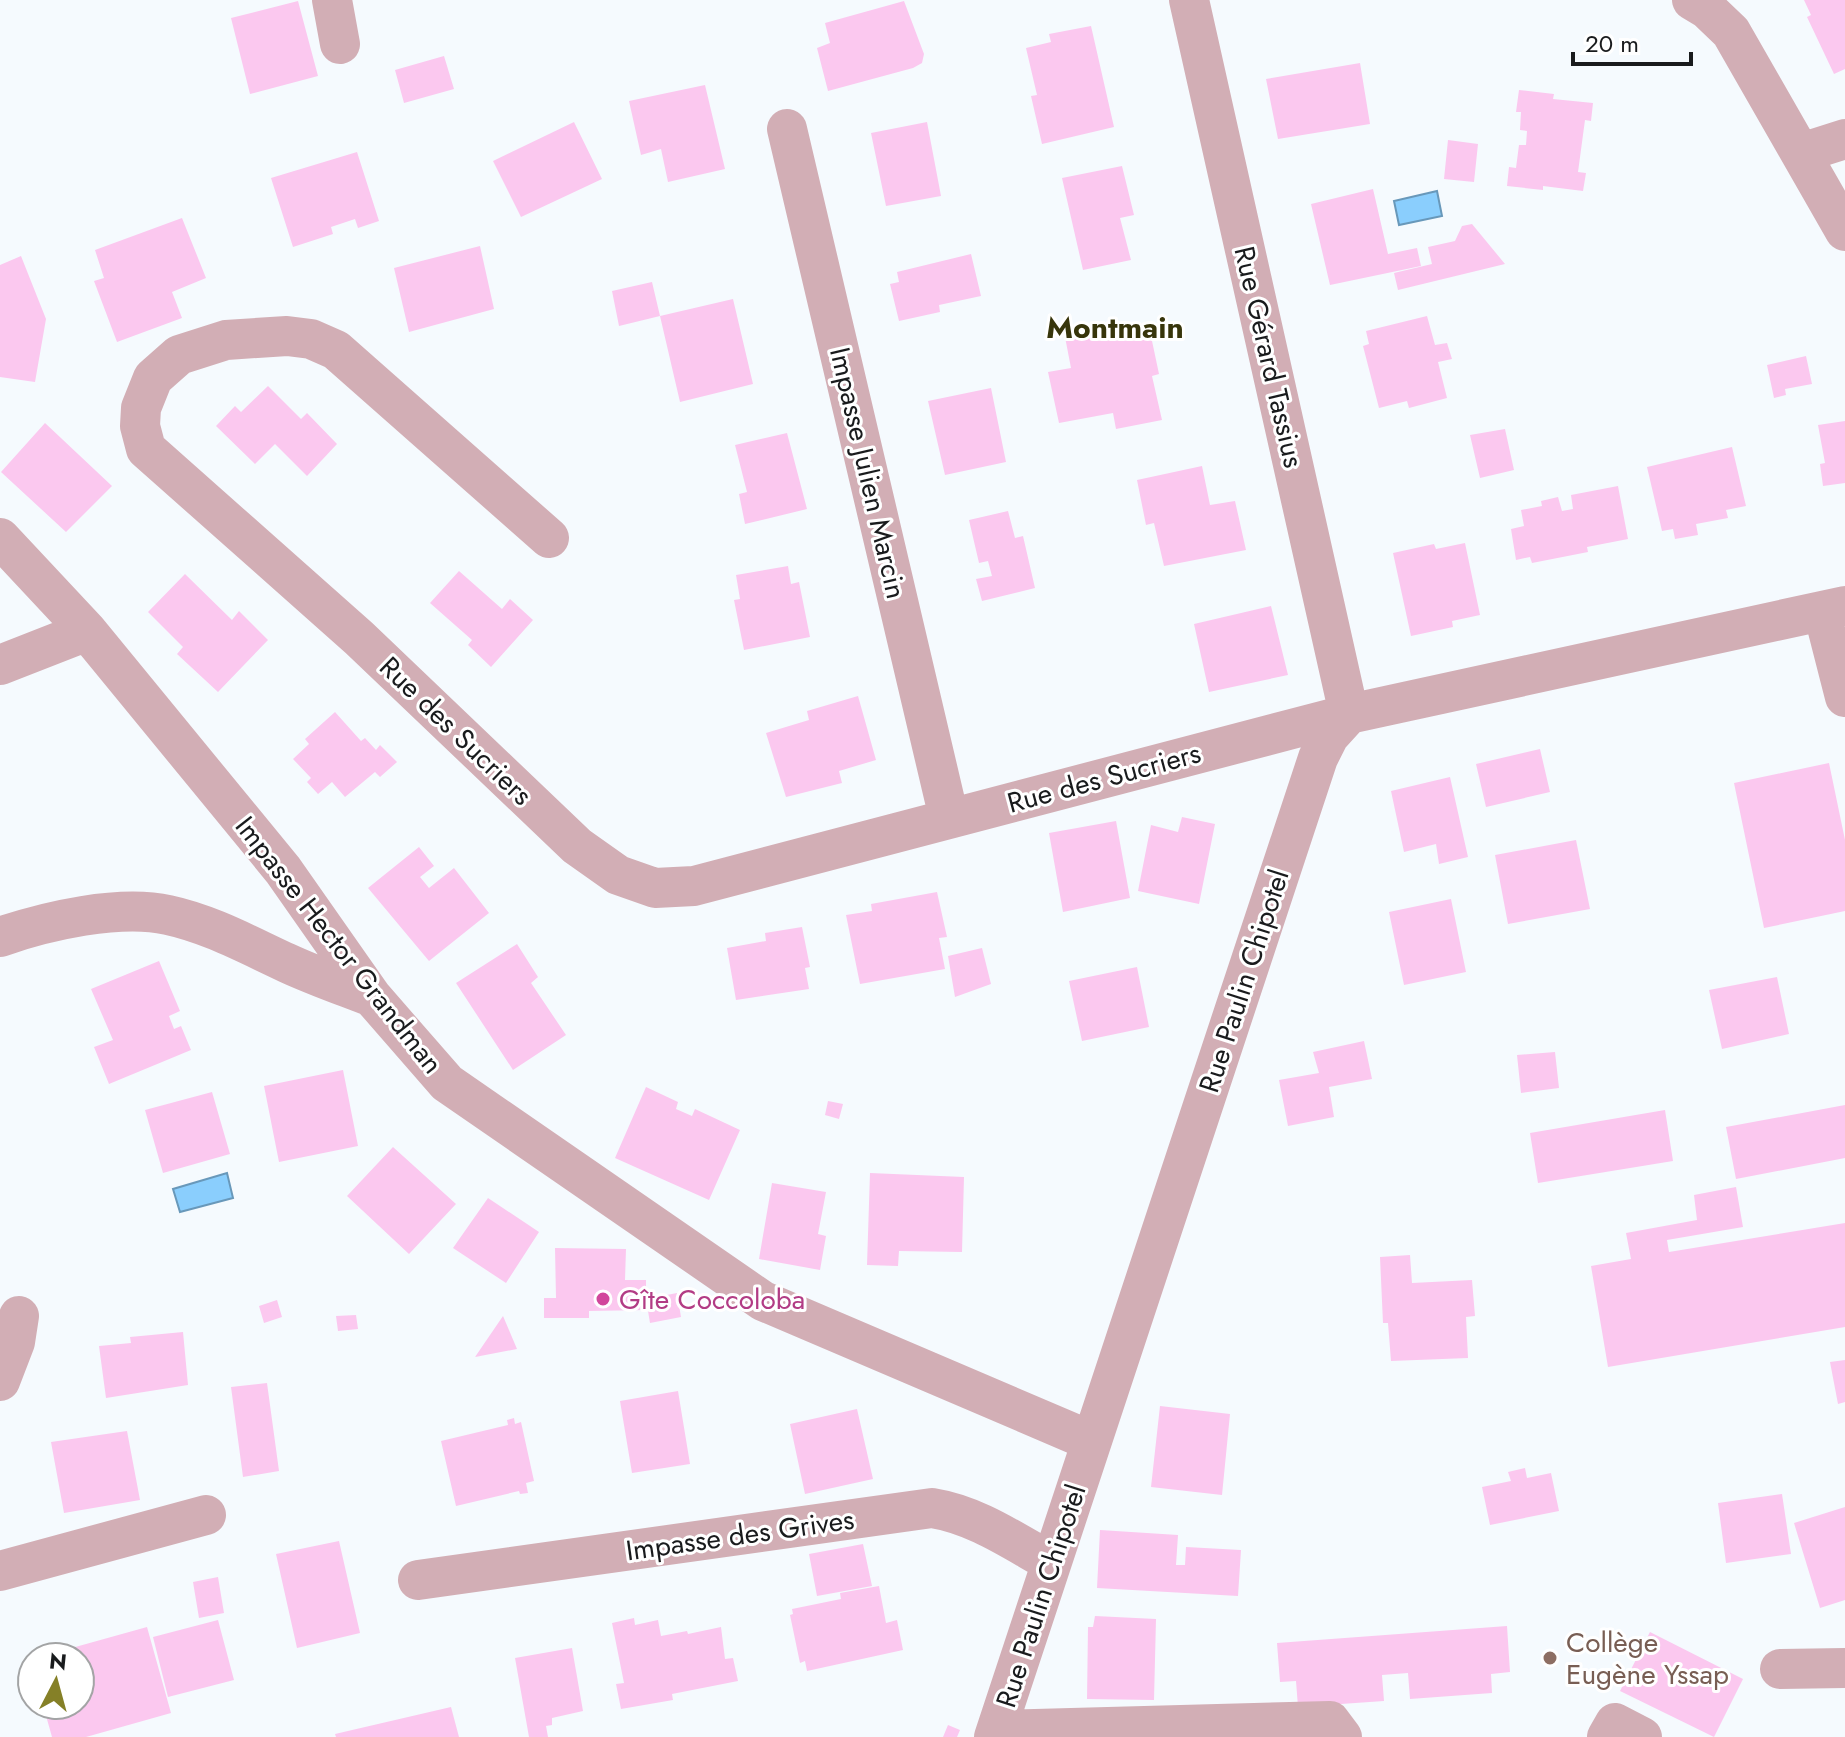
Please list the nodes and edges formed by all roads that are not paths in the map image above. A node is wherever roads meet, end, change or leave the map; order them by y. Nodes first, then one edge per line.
1 (332, 0) edge
2 (1189, 0) edge
3 (1692, 0) edge
4 (340, 44) dead end
5 (787, 129) dead end
6 (1845, 139) edge
7 (1801, 153) junction
8 (1845, 231) edge
9 (0, 538) edge
10 (549, 538) dead end
11 (1834, 608) edge
12 (87, 631) junction
13 (0, 665) edge
14 (1845, 697) edge
15 (1349, 714) junction
16 (949, 818) junction
17 (0, 937) edge
18 (372, 997) junction
19 (19, 1316) dead end
20 (0, 1381) edge
21 (1091, 1441) junction
22 (206, 1515) dead end
23 (1051, 1562) junction
24 (0, 1571) edge
25 (418, 1580) dead end
26 (1845, 1668) edge
27 (1780, 1669) dead end
28 (996, 1734) edge
29 (1342, 1737) edge
30 (1607, 1737) edge
31 (1642, 1737) edge

1 - 4 street
2 - 15 street, Rue Gérard Tassius
3 - 7 street
5 - 16 street, Impasse Julien Marcin
6 - 7 street
7 - 8 street
9 - 12 street, Impasse Hector Grandman
10 - 16 street, Rue des Sucriers
11 - 14 street
11 - 15 street
12 - 13 street
12 - 18 street, Impasse Hector Grandman
15 - 16 street, Rue des Sucriers
15 - 21 street, Rue Paulin Chipotel
17 - 18 street
18 - 21 street, Impasse Hector Grandman
19 - 20 street
21 - 23 street, Rue Paulin Chipotel
22 - 24 street
23 - 25 street, Impasse des Grives
23 - 28 street, Rue Paulin Chipotel
26 - 27 street
28 - 29 street
30 - 31 street

